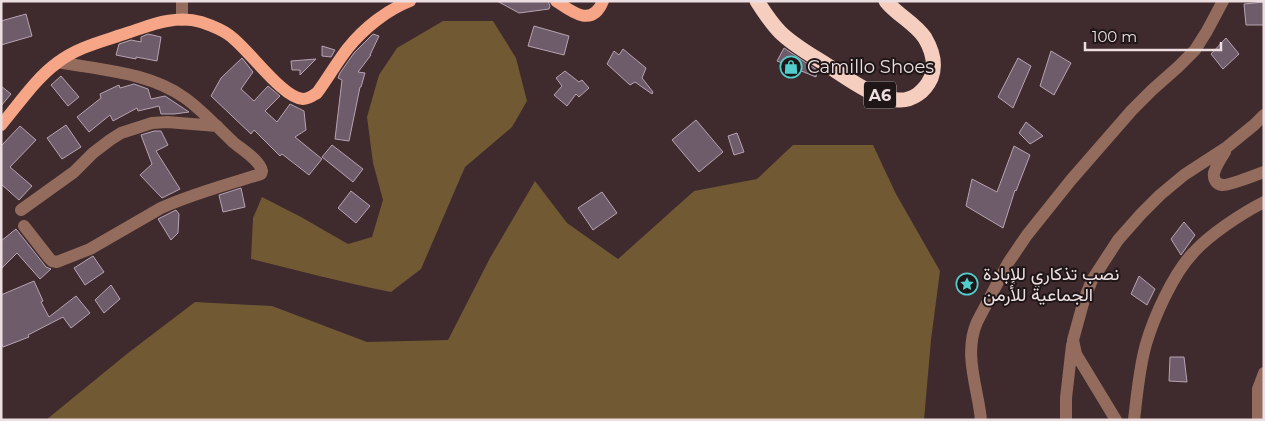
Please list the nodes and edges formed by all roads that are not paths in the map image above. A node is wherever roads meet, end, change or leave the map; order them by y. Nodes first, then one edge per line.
1 (182, 1) edge
2 (410, 1) edge
3 (556, 1) edge
4 (603, 1) edge
5 (757, 1) edge
6 (768, 1) edge
7 (886, 1) edge
8 (1223, 1) edge
9 (767, 18) junction
10 (182, 20) junction
11 (58, 62) junction
12 (1264, 115) edge
13 (1, 125) edge
14 (217, 126) junction
15 (1227, 148) junction
16 (1264, 172) edge
17 (1264, 202) edge
18 (21, 210) dead end
19 (24, 226) dead end
20 (1073, 340) junction
21 (1264, 373) edge
22 (981, 420) edge
23 (1066, 420) edge
24 (1116, 420) edge
25 (1134, 420) edge
26 (1258, 420) edge

1 - 10 street
2 - 10 main road
3 - 4 main road
5 - 9 highway, A6
6 - 9 street
7 - 9 highway, A6
8 - 22 street
10 - 11 main road
11 - 13 main road
11 - 14 street
12 - 15 street
14 - 18 street
14 - 19 street
15 - 16 street
15 - 20 street
17 - 25 street
20 - 23 street
20 - 24 street
21 - 26 street

